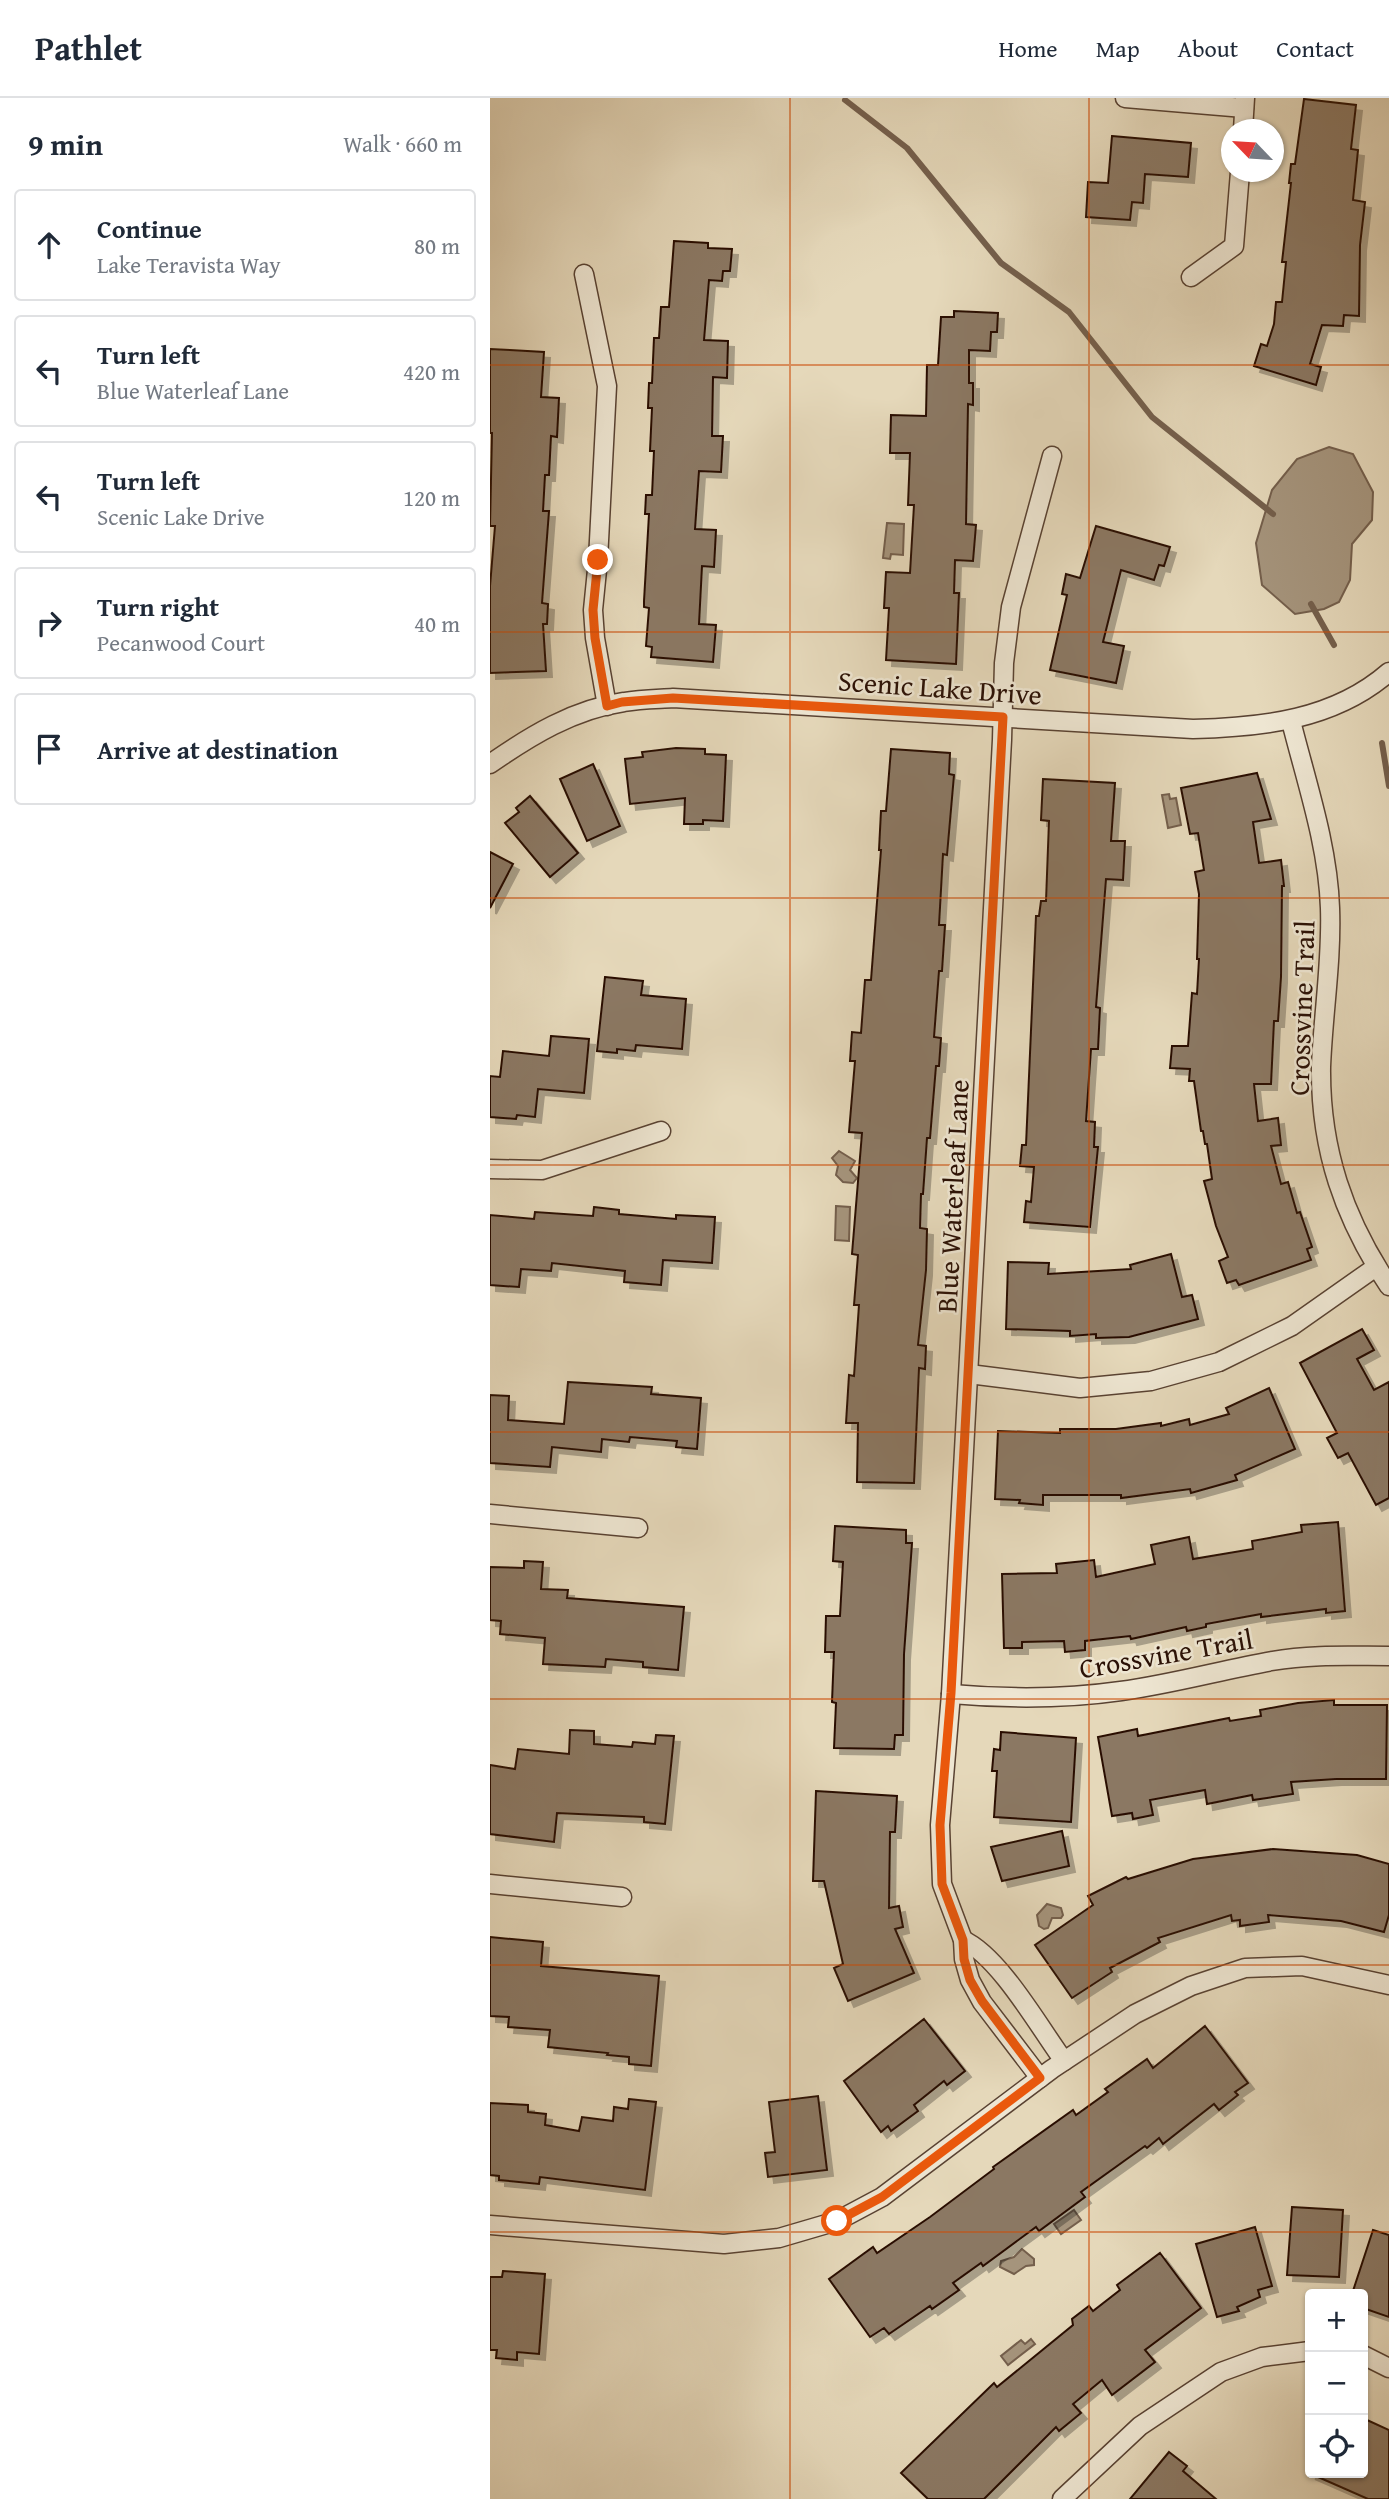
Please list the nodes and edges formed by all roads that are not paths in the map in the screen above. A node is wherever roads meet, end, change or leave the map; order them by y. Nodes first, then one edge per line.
1 (1125, 98) edge
2 (1245, 103) edge
3 (1239, 182) edge
4 (584, 274) dead end
5 (1191, 277) dead end
6 (1052, 456) dead end
7 (1389, 672) edge
8 (607, 706) junction
9 (1003, 717) junction
10 (1291, 721) junction
11 (490, 764) edge
12 (661, 1131) dead end
13 (490, 1169) edge
14 (1376, 1267) junction
15 (1389, 1286) edge
16 (969, 1374) junction
17 (490, 1514) edge
18 (638, 1528) dead end
19 (1389, 1656) edge
20 (951, 1693) junction
21 (490, 1884) edge
22 (622, 1897) dead end
23 (963, 1940) junction
24 (1389, 1985) edge
25 (1065, 2061) junction
26 (1040, 2078) junction
27 (490, 2225) edge
28 (1305, 2352) edge
29 (1368, 2358) edge
30 (1389, 2368) edge
31 (1062, 2499) edge

1 - 2 street
3 - 5 street
4 - 8 street
6 - 9 street, Blue Waterleaf Lane
7 - 10 street, Scenic Lake Drive
8 - 9 street, Scenic Lake Drive
8 - 11 street, Scenic Lake Drive
9 - 10 street, Scenic Lake Drive
9 - 16 street, Blue Waterleaf Lane
10 - 14 street, Crossvine Trail
12 - 13 street
14 - 15 street, Crossvine Trail
14 - 16 street
16 - 20 street, Blue Waterleaf Lane
17 - 18 street
19 - 20 street, Crossvine Trail
20 - 23 street, Blue Waterleaf Lane
21 - 22 street
23 - 25 street
23 - 26 street, Blue Waterleaf Lane
24 - 25 street
25 - 26 street
26 - 27 street
28 - 31 street
29 - 30 street

